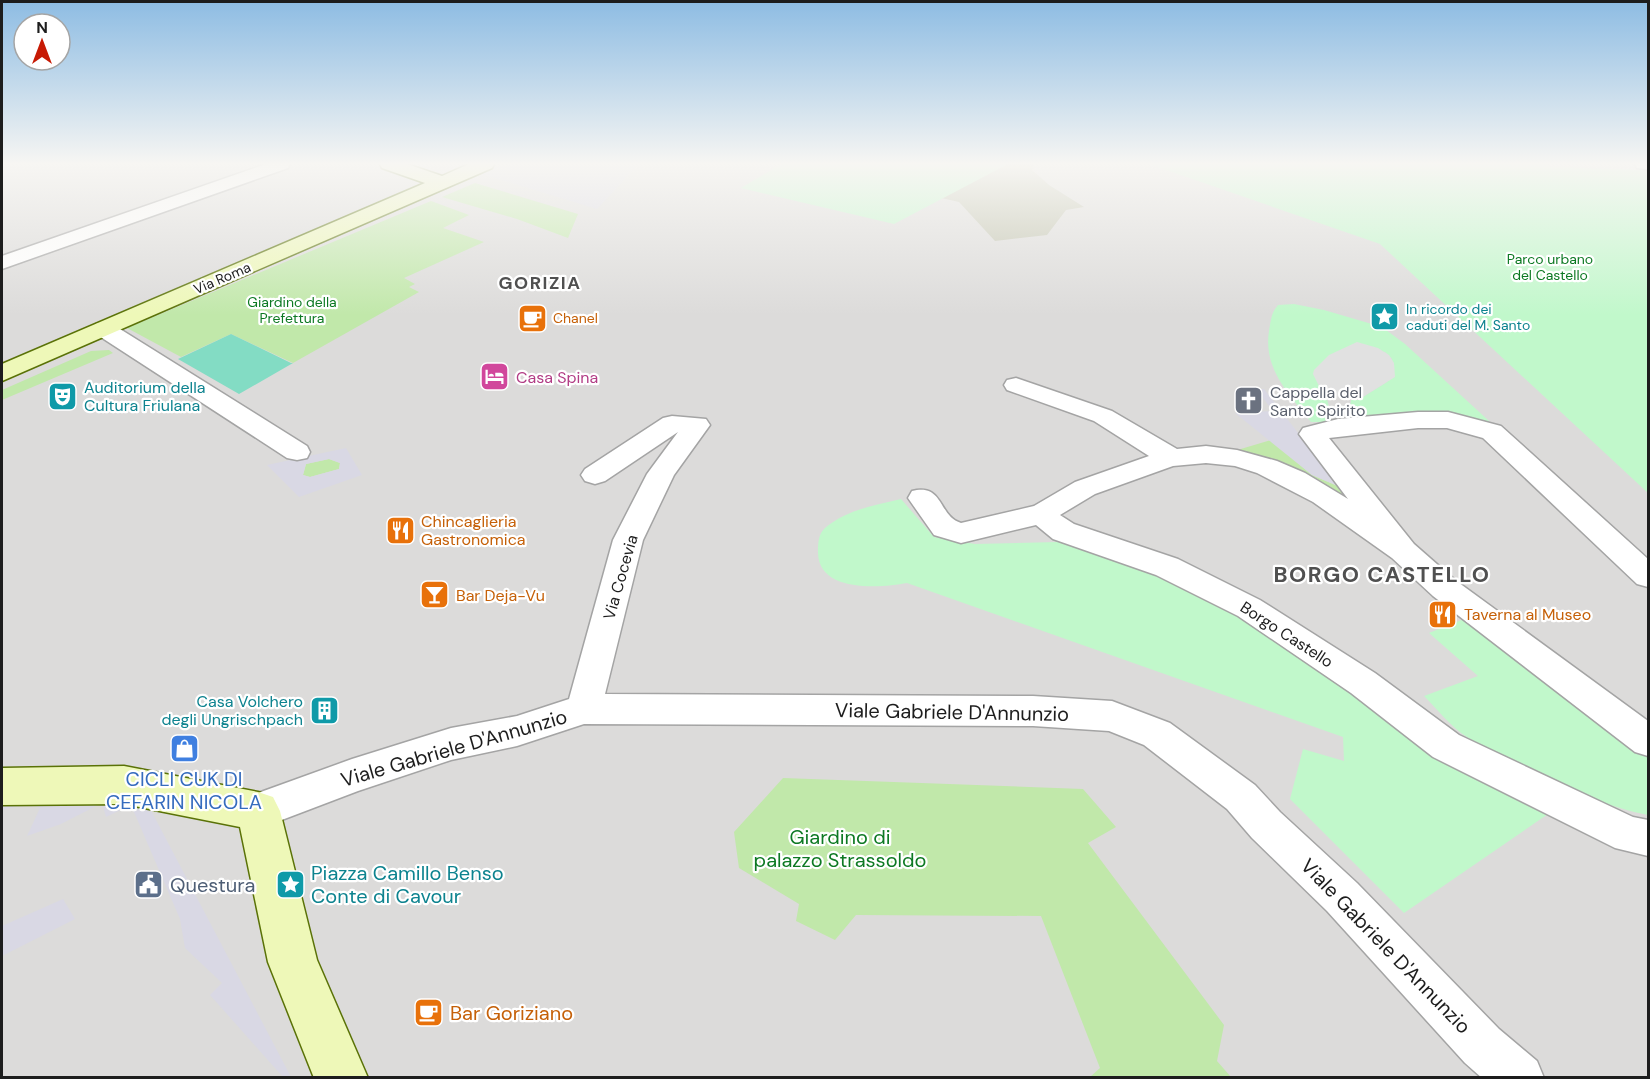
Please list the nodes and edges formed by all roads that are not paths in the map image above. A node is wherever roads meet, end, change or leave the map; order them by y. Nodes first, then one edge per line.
1 (140, 214) edge
2 (367, 214) edge
3 (2, 263) edge
4 (104, 329) junction
5 (2, 373) edge
6 (1016, 385) dead end
7 (297, 452) dead end
8 (1172, 458) junction
9 (595, 475) dead end
10 (922, 498) dead end
11 (1043, 514) junction
12 (1403, 551) junction
13 (1648, 576) edge
14 (584, 709) junction
15 (1648, 741) edge
16 (2, 787) edge
17 (258, 811) junction
18 (1648, 838) edge
19 (341, 1077) edge
20 (1520, 1077) edge

1 - 3 street
2 - 4 main road, Via Roma
4 - 5 main road, Via Roma
4 - 7 street
6 - 8 street
8 - 11 street
8 - 12 street
9 - 14 street, Via Cocevia
10 - 11 street
11 - 18 street, Borgo Castello
12 - 13 street
12 - 15 street
14 - 17 street, Viale Gabriele D'Annunzio
14 - 20 street, Viale Gabriele D'Annunzio
16 - 17 main road
17 - 19 main road

